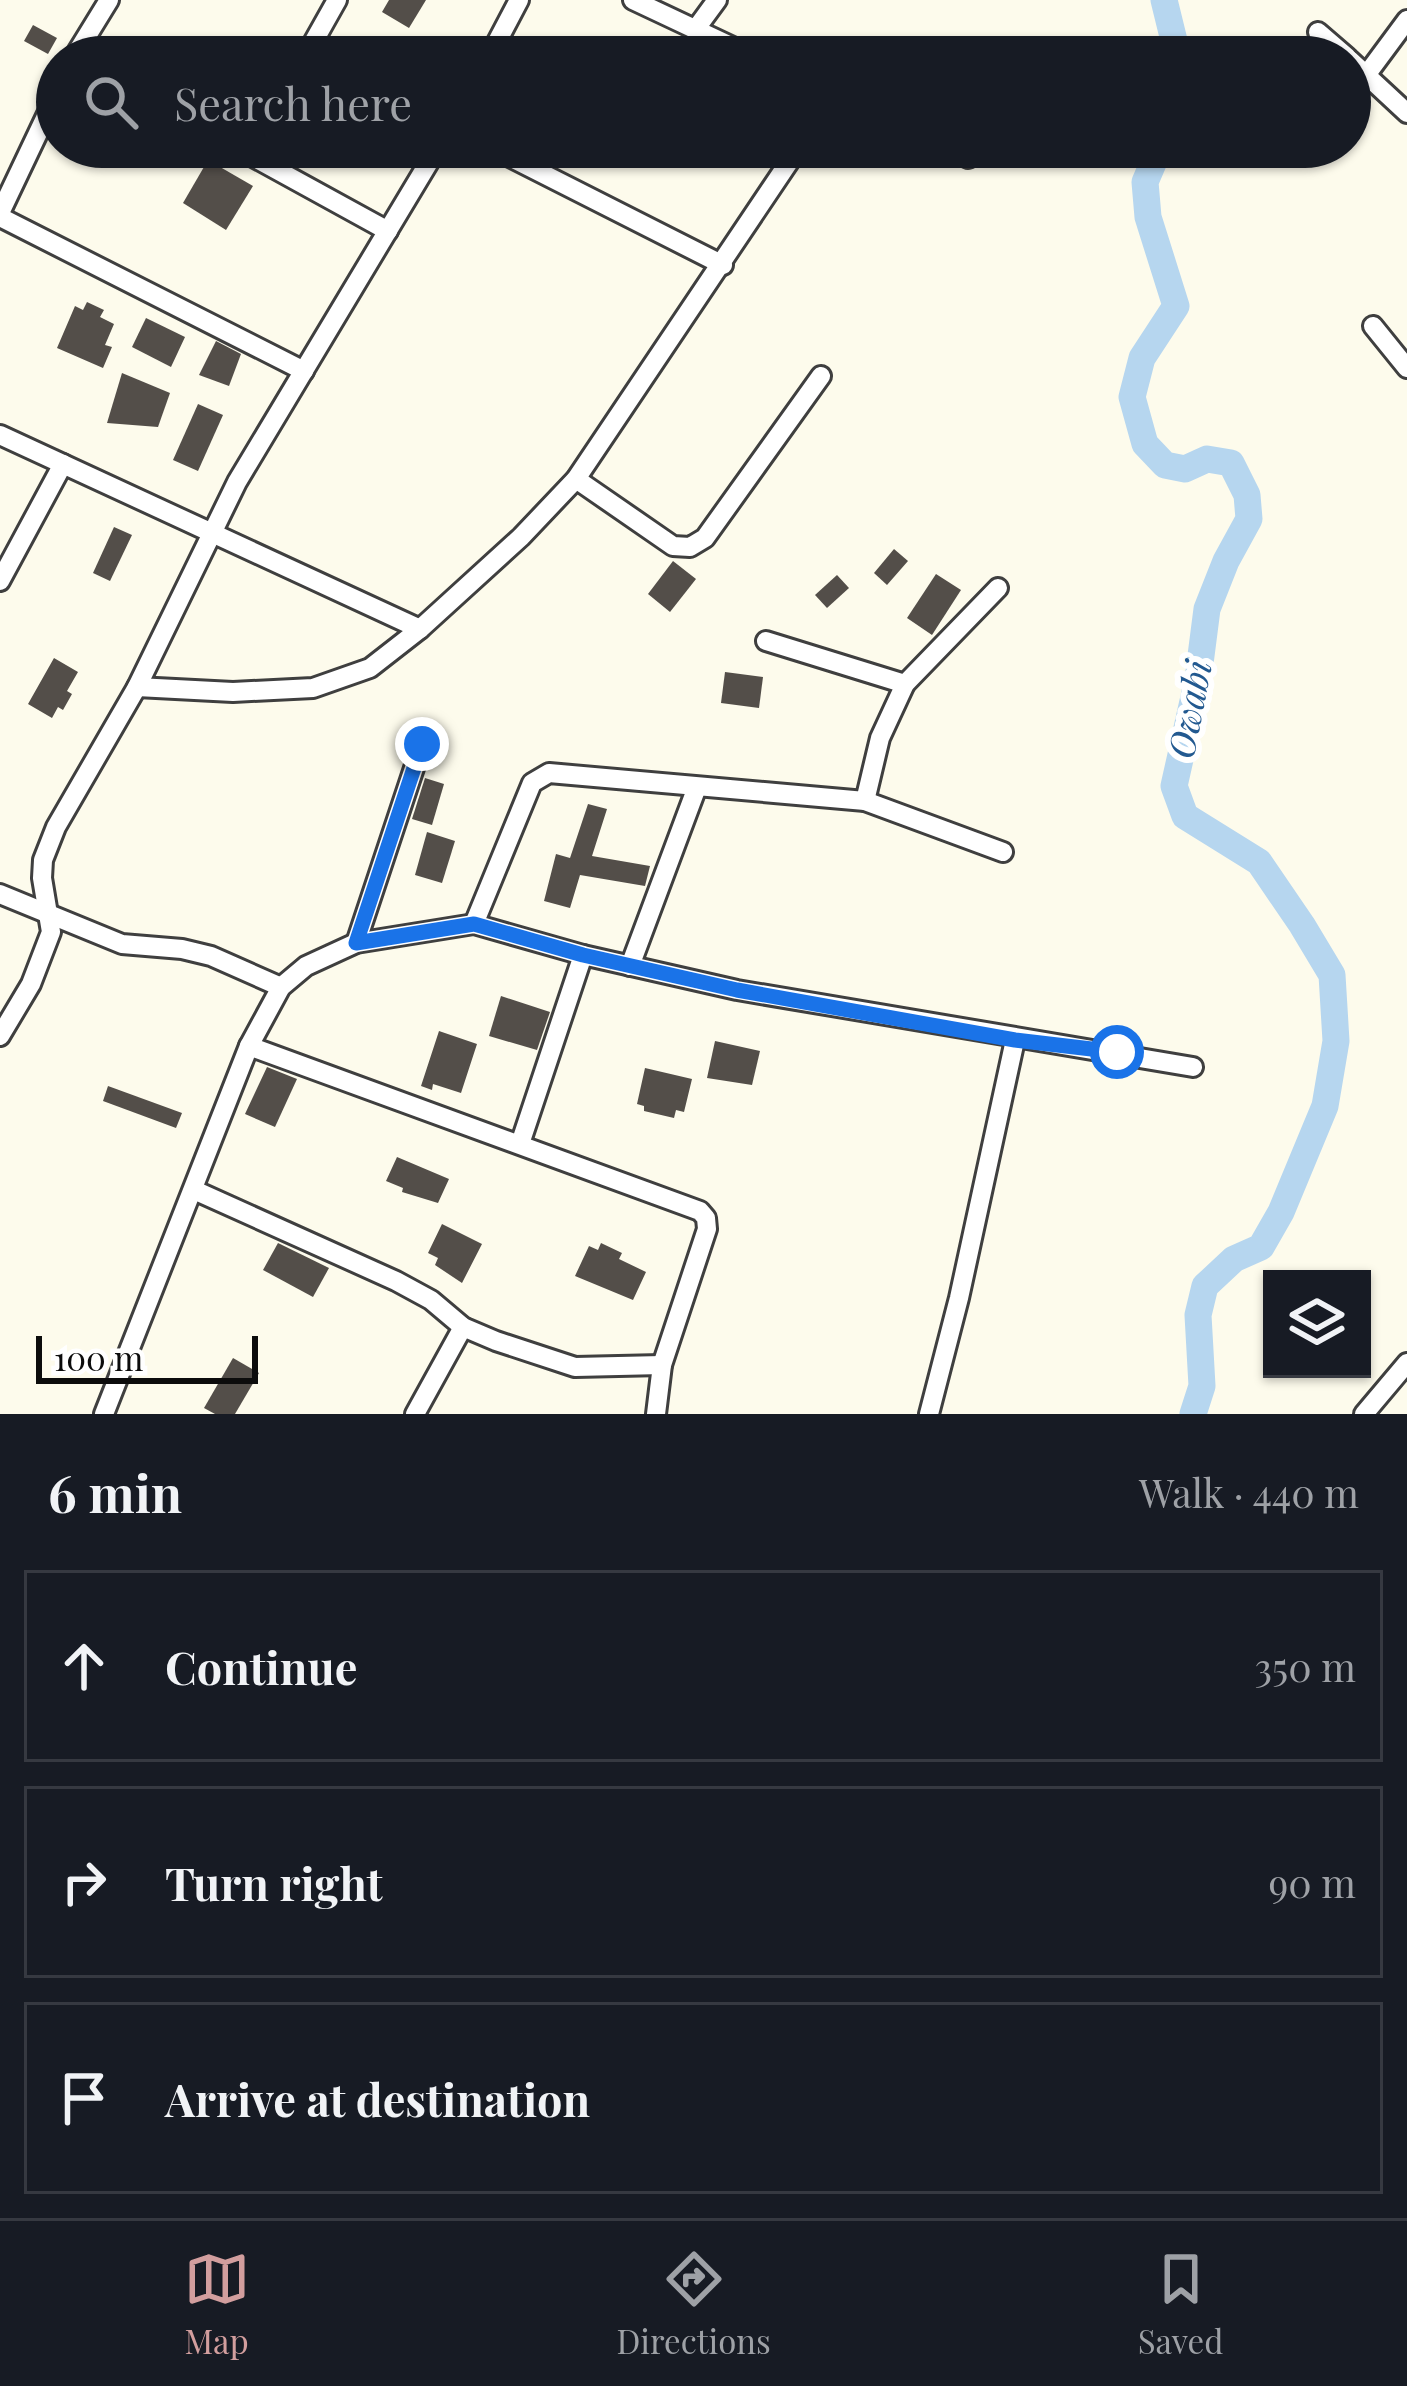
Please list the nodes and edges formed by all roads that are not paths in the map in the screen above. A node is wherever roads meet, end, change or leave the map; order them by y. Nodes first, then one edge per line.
1 (109, 0) edge
2 (337, 0) edge
3 (519, 0) edge
4 (633, 0) edge
5 (717, 0) edge
6 (1407, 20) edge
7 (695, 30) junction
8 (1318, 32) dead end
9 (88, 36) edge
10 (316, 36) edge
11 (500, 36) edge
12 (708, 36) edge
13 (1323, 36) edge
14 (1371, 67) edge
15 (1371, 79) edge
16 (1407, 113) edge
17 (36, 137) edge
18 (278, 168) edge
19 (426, 168) edge
20 (531, 168) edge
21 (785, 168) edge
22 (0, 215) edge
23 (388, 231) junction
24 (723, 265) junction
25 (1373, 326) dead end
26 (1407, 368) edge
27 (304, 370) junction
28 (821, 376) dead end
29 (0, 435) edge
30 (63, 464) junction
31 (576, 479) junction
32 (211, 531) junction
33 (0, 580) edge
34 (998, 588) dead end
35 (421, 629) junction
36 (766, 641) dead end
37 (905, 684) junction
38 (137, 687) junction
39 (422, 744) dead end
40 (698, 787) junction
41 (865, 801) junction
42 (1003, 852) dead end
43 (0, 894) edge
44 (51, 915) junction
45 (474, 924) junction
46 (356, 943) junction
47 (583, 955) junction
48 (630, 966) junction
49 (281, 986) junction
50 (0, 1036) edge
51 (1015, 1040) junction
52 (250, 1046) junction
53 (1193, 1067) dead end
54 (520, 1144) junction
55 (194, 1190) junction
56 (463, 1327) junction
57 (1407, 1364) edge
58 (662, 1365) junction
59 (104, 1414) edge
60 (415, 1414) edge
61 (656, 1414) edge
62 (929, 1414) edge
63 (1364, 1414) edge

1 - 9 street
2 - 10 street
3 - 11 street
4 - 7 street
5 - 7 street
6 - 14 street
7 - 12 street
8 - 13 street
15 - 16 street
17 - 22 street
18 - 23 street
19 - 23 street
20 - 24 street
21 - 24 street
22 - 27 street
23 - 27 street
24 - 31 street
25 - 26 street
27 - 32 street
28 - 31 street
29 - 30 street
30 - 32 street
30 - 33 street
31 - 35 street
32 - 35 street
32 - 38 street
34 - 37 street
35 - 38 street
36 - 37 street
37 - 41 street
38 - 44 street
39 - 46 street
40 - 41 street
40 - 45 street
40 - 48 street
41 - 42 street
43 - 44 street
44 - 49 street
44 - 50 street
45 - 46 street
45 - 47 street
46 - 49 street
47 - 48 street
47 - 54 street
48 - 51 street
49 - 52 street
51 - 53 street
51 - 62 street
52 - 54 street
52 - 55 street
54 - 58 street
55 - 56 street
55 - 59 street
56 - 58 street
56 - 60 street
57 - 63 street
58 - 61 street

